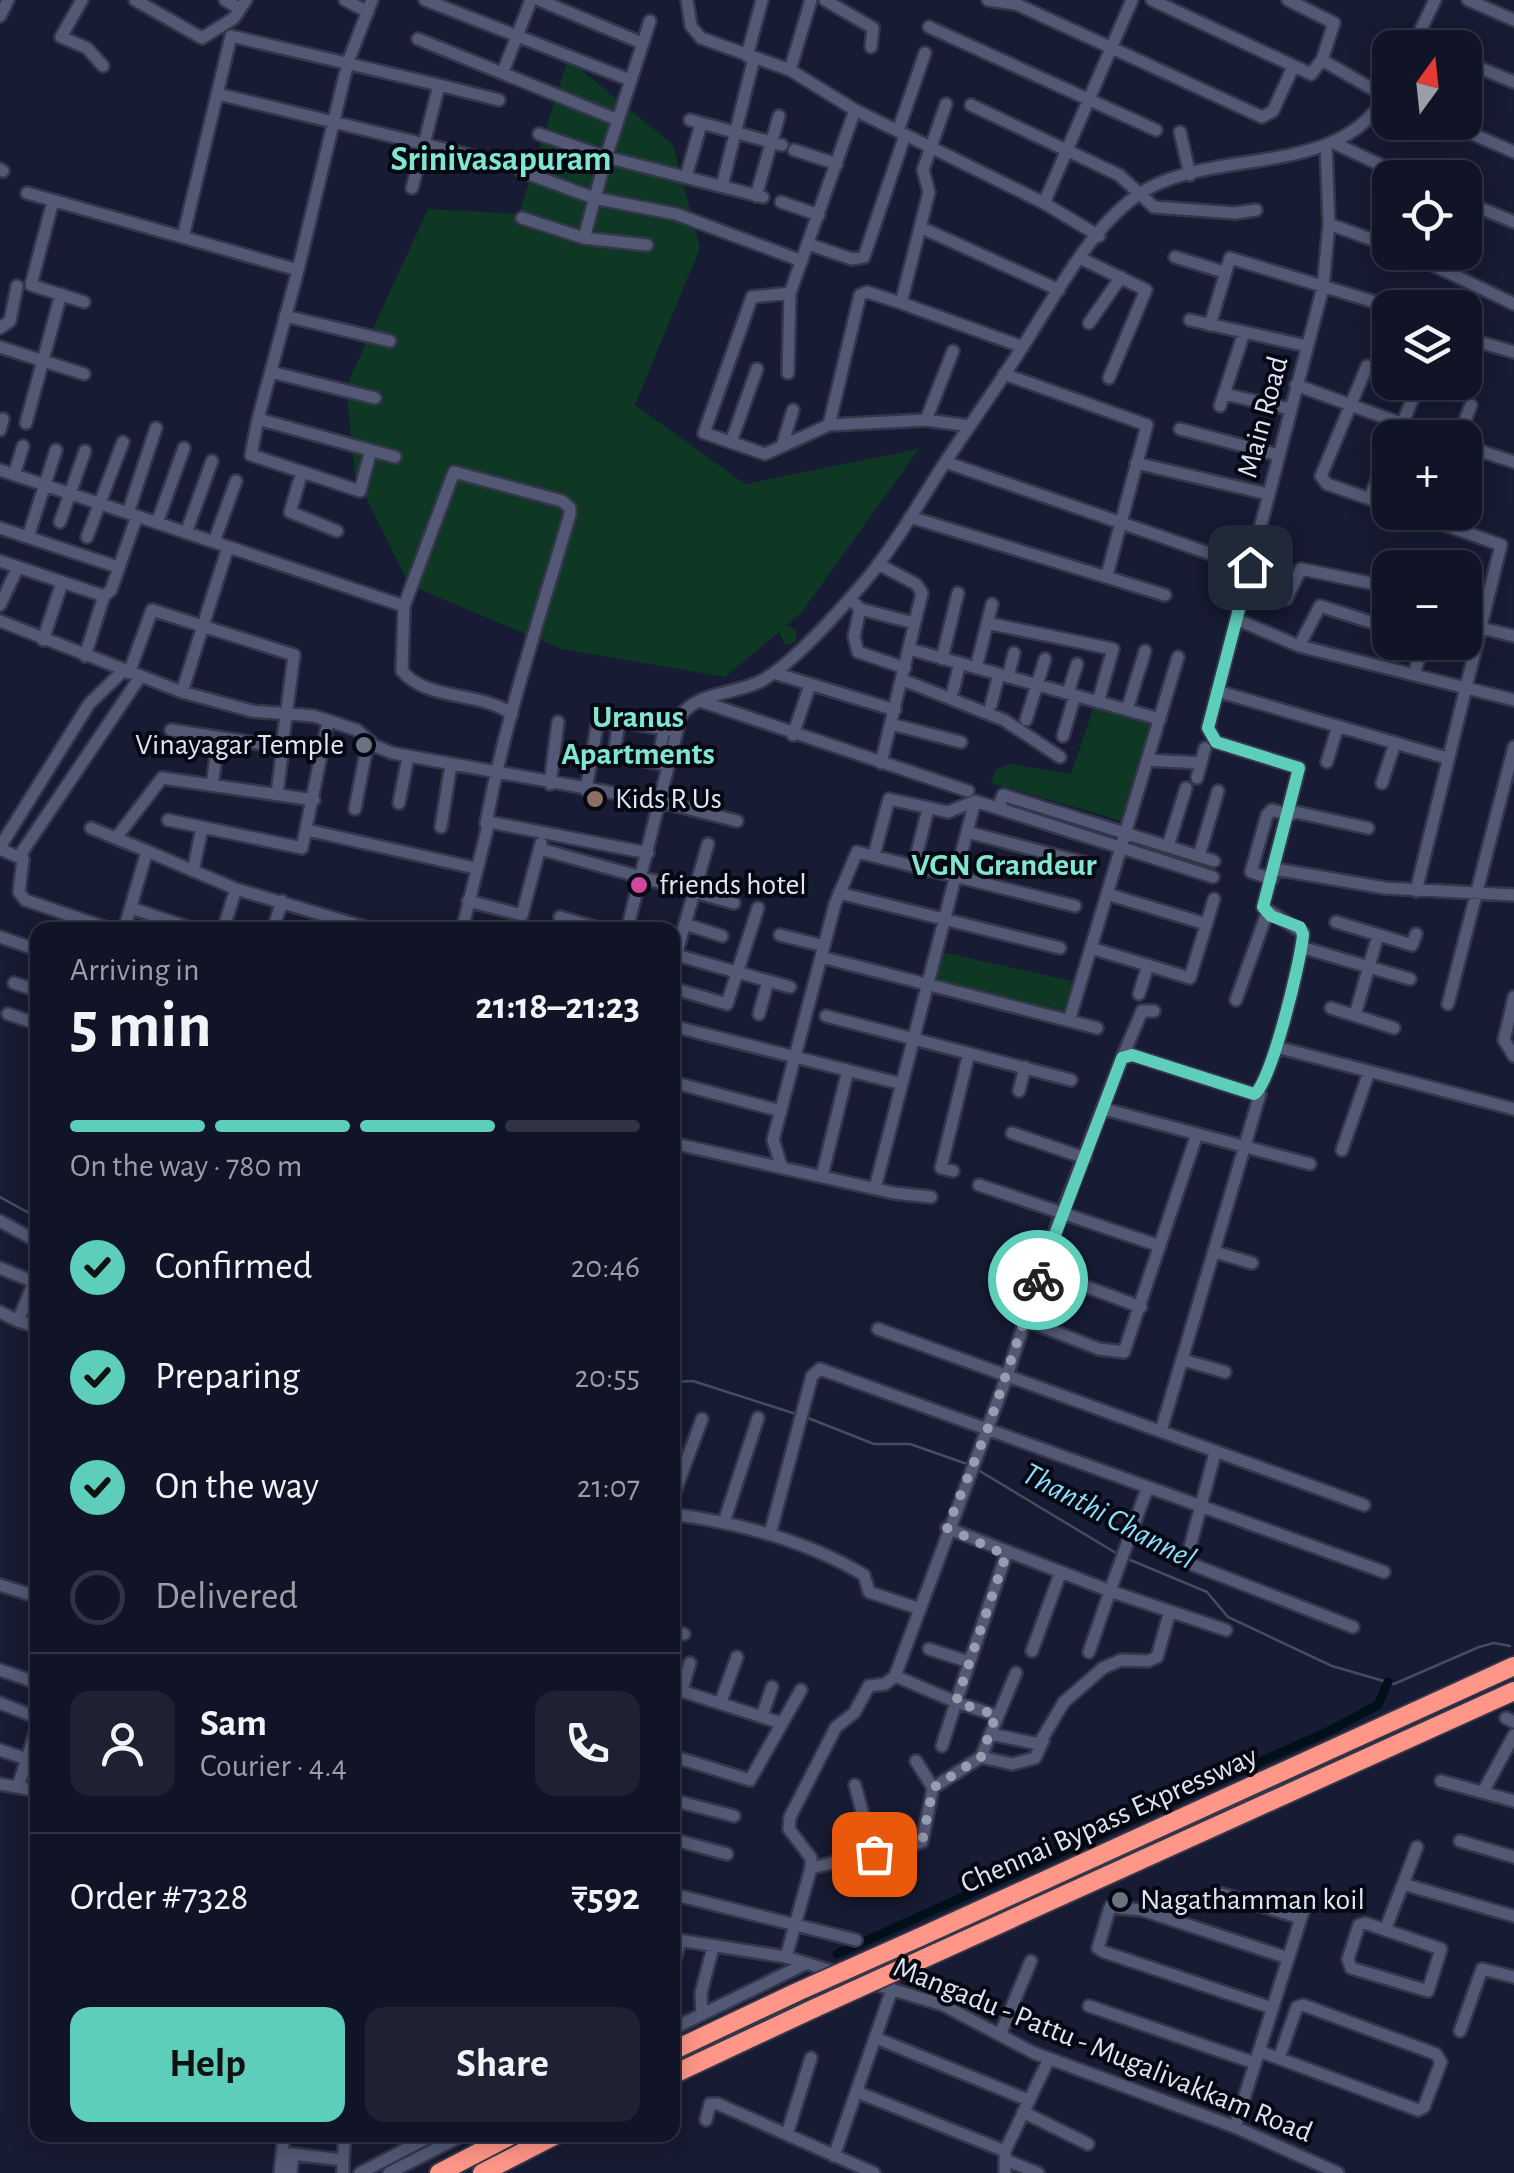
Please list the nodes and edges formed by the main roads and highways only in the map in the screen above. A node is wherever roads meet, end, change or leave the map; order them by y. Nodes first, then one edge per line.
1 (1514, 1666) edge
2 (1514, 1691) edge
3 (680, 2047) edge
4 (680, 2071) edge
5 (499, 2142) edge
6 (542, 2142) edge
7 (439, 2173) edge
8 (482, 2173) edge

1 - 3 highway, Chennai Bypass Expressway, bridge
2 - 4 highway, Chennai Bypass Expressway, bridge
5 - 7 highway
6 - 8 highway

